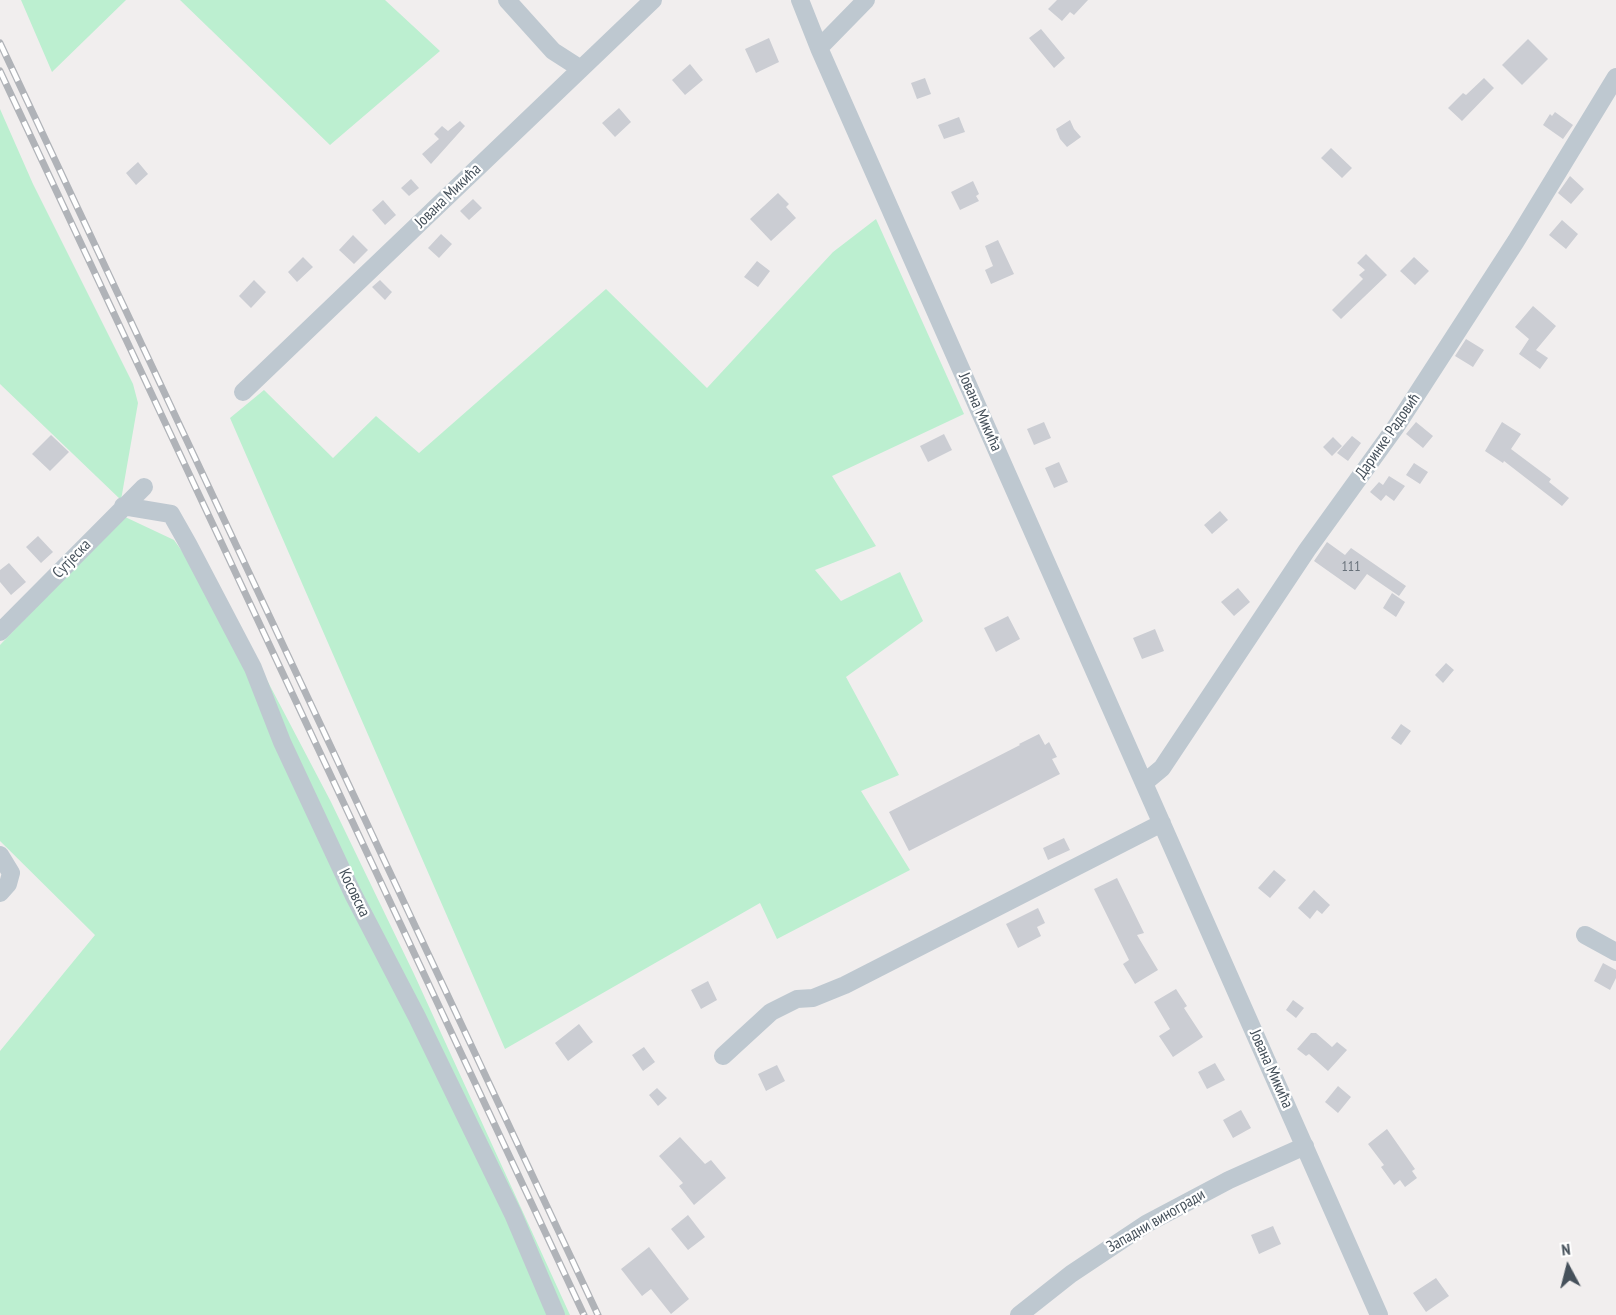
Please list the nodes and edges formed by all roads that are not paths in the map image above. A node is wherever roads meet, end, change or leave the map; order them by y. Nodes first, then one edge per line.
1 (507, 0) edge
2 (653, 0) edge
3 (800, 0) edge
4 (866, 0) edge
5 (819, 48) junction
6 (580, 69) junction
7 (1616, 77) edge
8 (243, 392) dead end
9 (144, 487) dead end
10 (123, 506) junction
11 (0, 632) edge
12 (1144, 783) junction
13 (1162, 823) junction
14 (0, 855) edge
15 (0, 893) edge
16 (1585, 935) dead end
17 (1616, 952) edge
18 (723, 1056) dead end
19 (1305, 1146) junction
20 (556, 1315) edge
21 (1019, 1315) edge
22 (1379, 1315) edge

1 - 6 street
2 - 6 street, Јована Микића
3 - 5 street, Јована Микића
4 - 5 street
5 - 12 street, Јована Микића
6 - 8 street, Јована Микића
7 - 12 street, Даринке Радовић
9 - 10 street, Сутјеска
10 - 11 street, Сутјеска
10 - 20 street, Косовска
12 - 13 street, Јована Микића
13 - 18 street
13 - 19 street, Јована Микића
14 - 15 street
16 - 17 street
19 - 21 street, Западни виногради
19 - 22 street, Јована Микића

